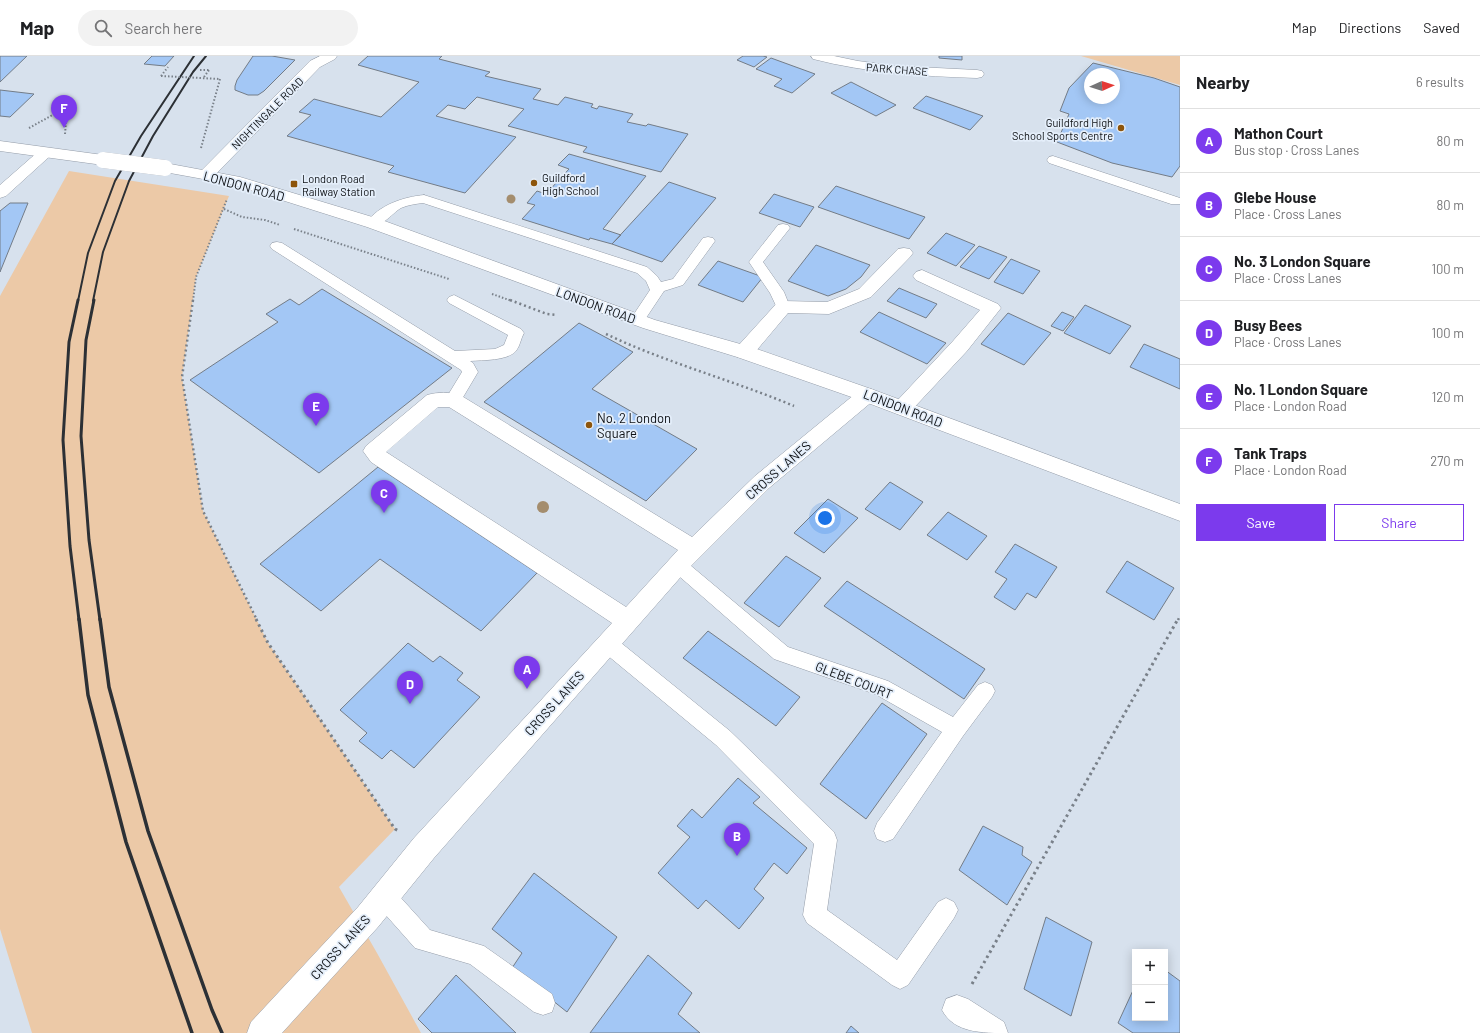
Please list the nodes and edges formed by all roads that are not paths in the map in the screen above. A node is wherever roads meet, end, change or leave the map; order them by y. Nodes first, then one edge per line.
1 (330, 56) edge
2 (818, 56) edge
3 (977, 74) dead end
4 (0, 146) edge
5 (45, 153) junction
6 (1053, 160) dead end
7 (206, 175) junction
8 (0, 193) edge
9 (1179, 201) edge
10 (373, 223) junction
11 (783, 228) dead end
12 (708, 241) dead end
13 (277, 246) dead end
14 (904, 253) dead end
15 (922, 276) dead end
16 (656, 288) junction
17 (454, 300) dead end
18 (782, 307) junction
19 (637, 320) junction
20 (744, 352) junction
21 (451, 357) junction
22 (867, 395) junction
23 (453, 400) junction
24 (902, 408) junction
25 (1180, 513) edge
26 (686, 557) junction
27 (628, 621) junction
28 (608, 644) junction
29 (985, 691) dead end
30 (956, 728) junction
31 (885, 830) dead end
32 (376, 906) junction
33 (946, 910) dead end
34 (543, 1003) dead end
35 (957, 1010) road end
36 (262, 1033) edge
37 (993, 1033) edge

1 - 7 street, NIGHTINGALE ROAD
2 - 3 street, PARK CHASE
4 - 5 street, LONDON ROAD
5 - 7 street, LONDON ROAD, bridge
5 - 8 street
6 - 9 lane
7 - 10 street, LONDON ROAD
10 - 16 lane
10 - 19 street, LONDON ROAD
11 - 18 lane
12 - 16 lane
13 - 21 lane
14 - 18 street
15 - 24 street
16 - 19 lane
17 - 21 lane
18 - 20 street
19 - 20 street, LONDON ROAD
20 - 22 street, LONDON ROAD
21 - 23 lane
22 - 24 street, LONDON ROAD
22 - 26 street, CROSS LANES
23 - 26 street
23 - 27 street
24 - 25 street, LONDON ROAD
26 - 27 street, CROSS LANES
26 - 30 lane, GLEBE COURT
27 - 28 street, CROSS LANES
28 - 32 street, CROSS LANES
28 - 33 lane
29 - 30 lane
30 - 31 lane
32 - 34 lane
32 - 36 street, CROSS LANES
35 - 37 street

